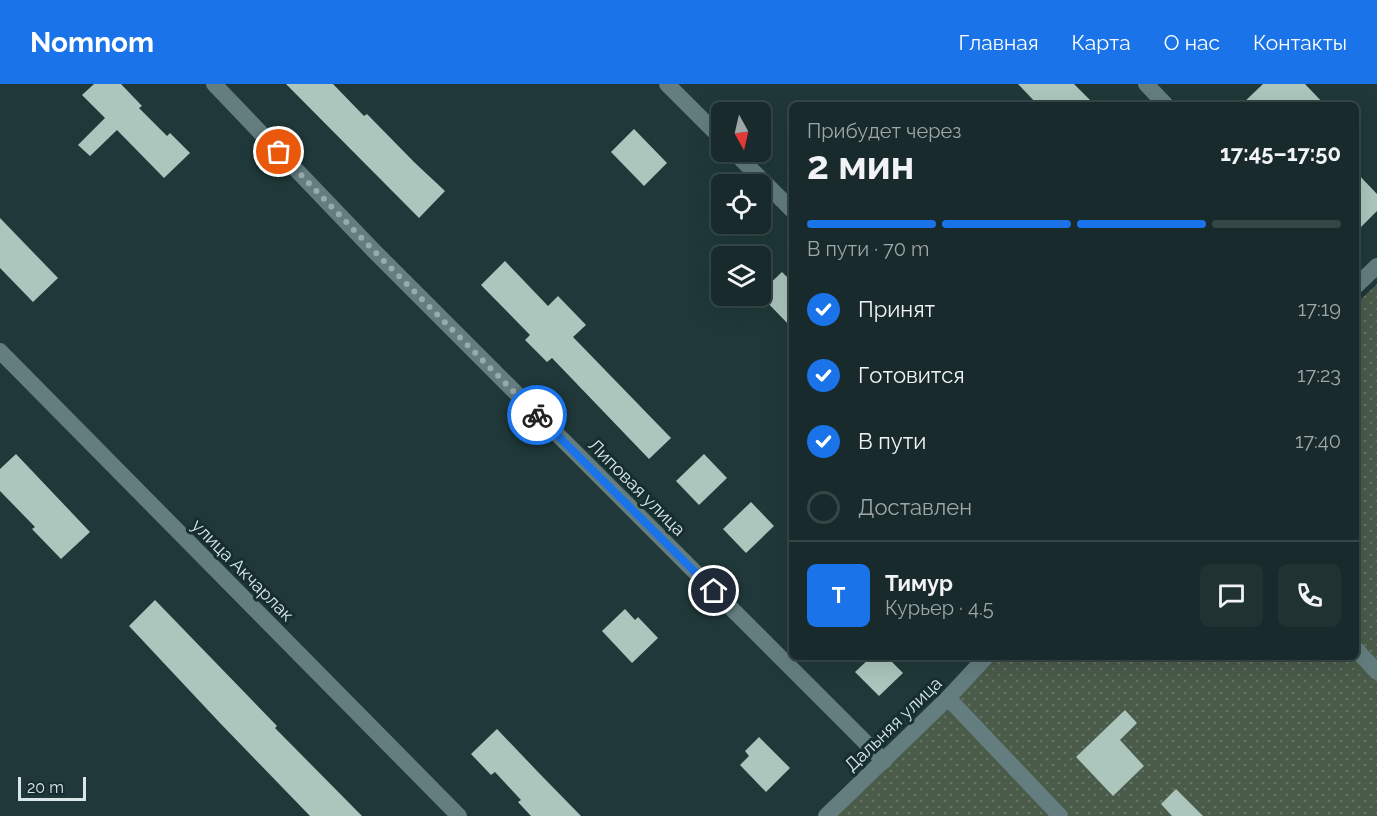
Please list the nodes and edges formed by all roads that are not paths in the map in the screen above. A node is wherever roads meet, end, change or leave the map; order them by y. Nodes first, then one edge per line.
1 (214, 84) edge
2 (667, 84) edge
3 (1146, 84) edge
4 (1163, 102) edge
5 (711, 128) edge
6 (744, 162) edge
7 (789, 207) edge
8 (1377, 266) edge
9 (1359, 283) edge
10 (0, 351) edge
11 (1359, 652) edge
12 (983, 660) edge
13 (1377, 672) edge
14 (948, 698) junction
15 (884, 761) junction
16 (459, 816) edge
17 (825, 816) edge
18 (1060, 816) edge

1 - 15 street, Липовая улица
2 - 5 street
3 - 4 street
6 - 7 street
8 - 9 street
10 - 16 street, улица Акчарлак
11 - 13 street
12 - 14 street, Дальняя улица
14 - 15 street, Дальняя улица
14 - 18 street
15 - 17 street, Дальняя улица

